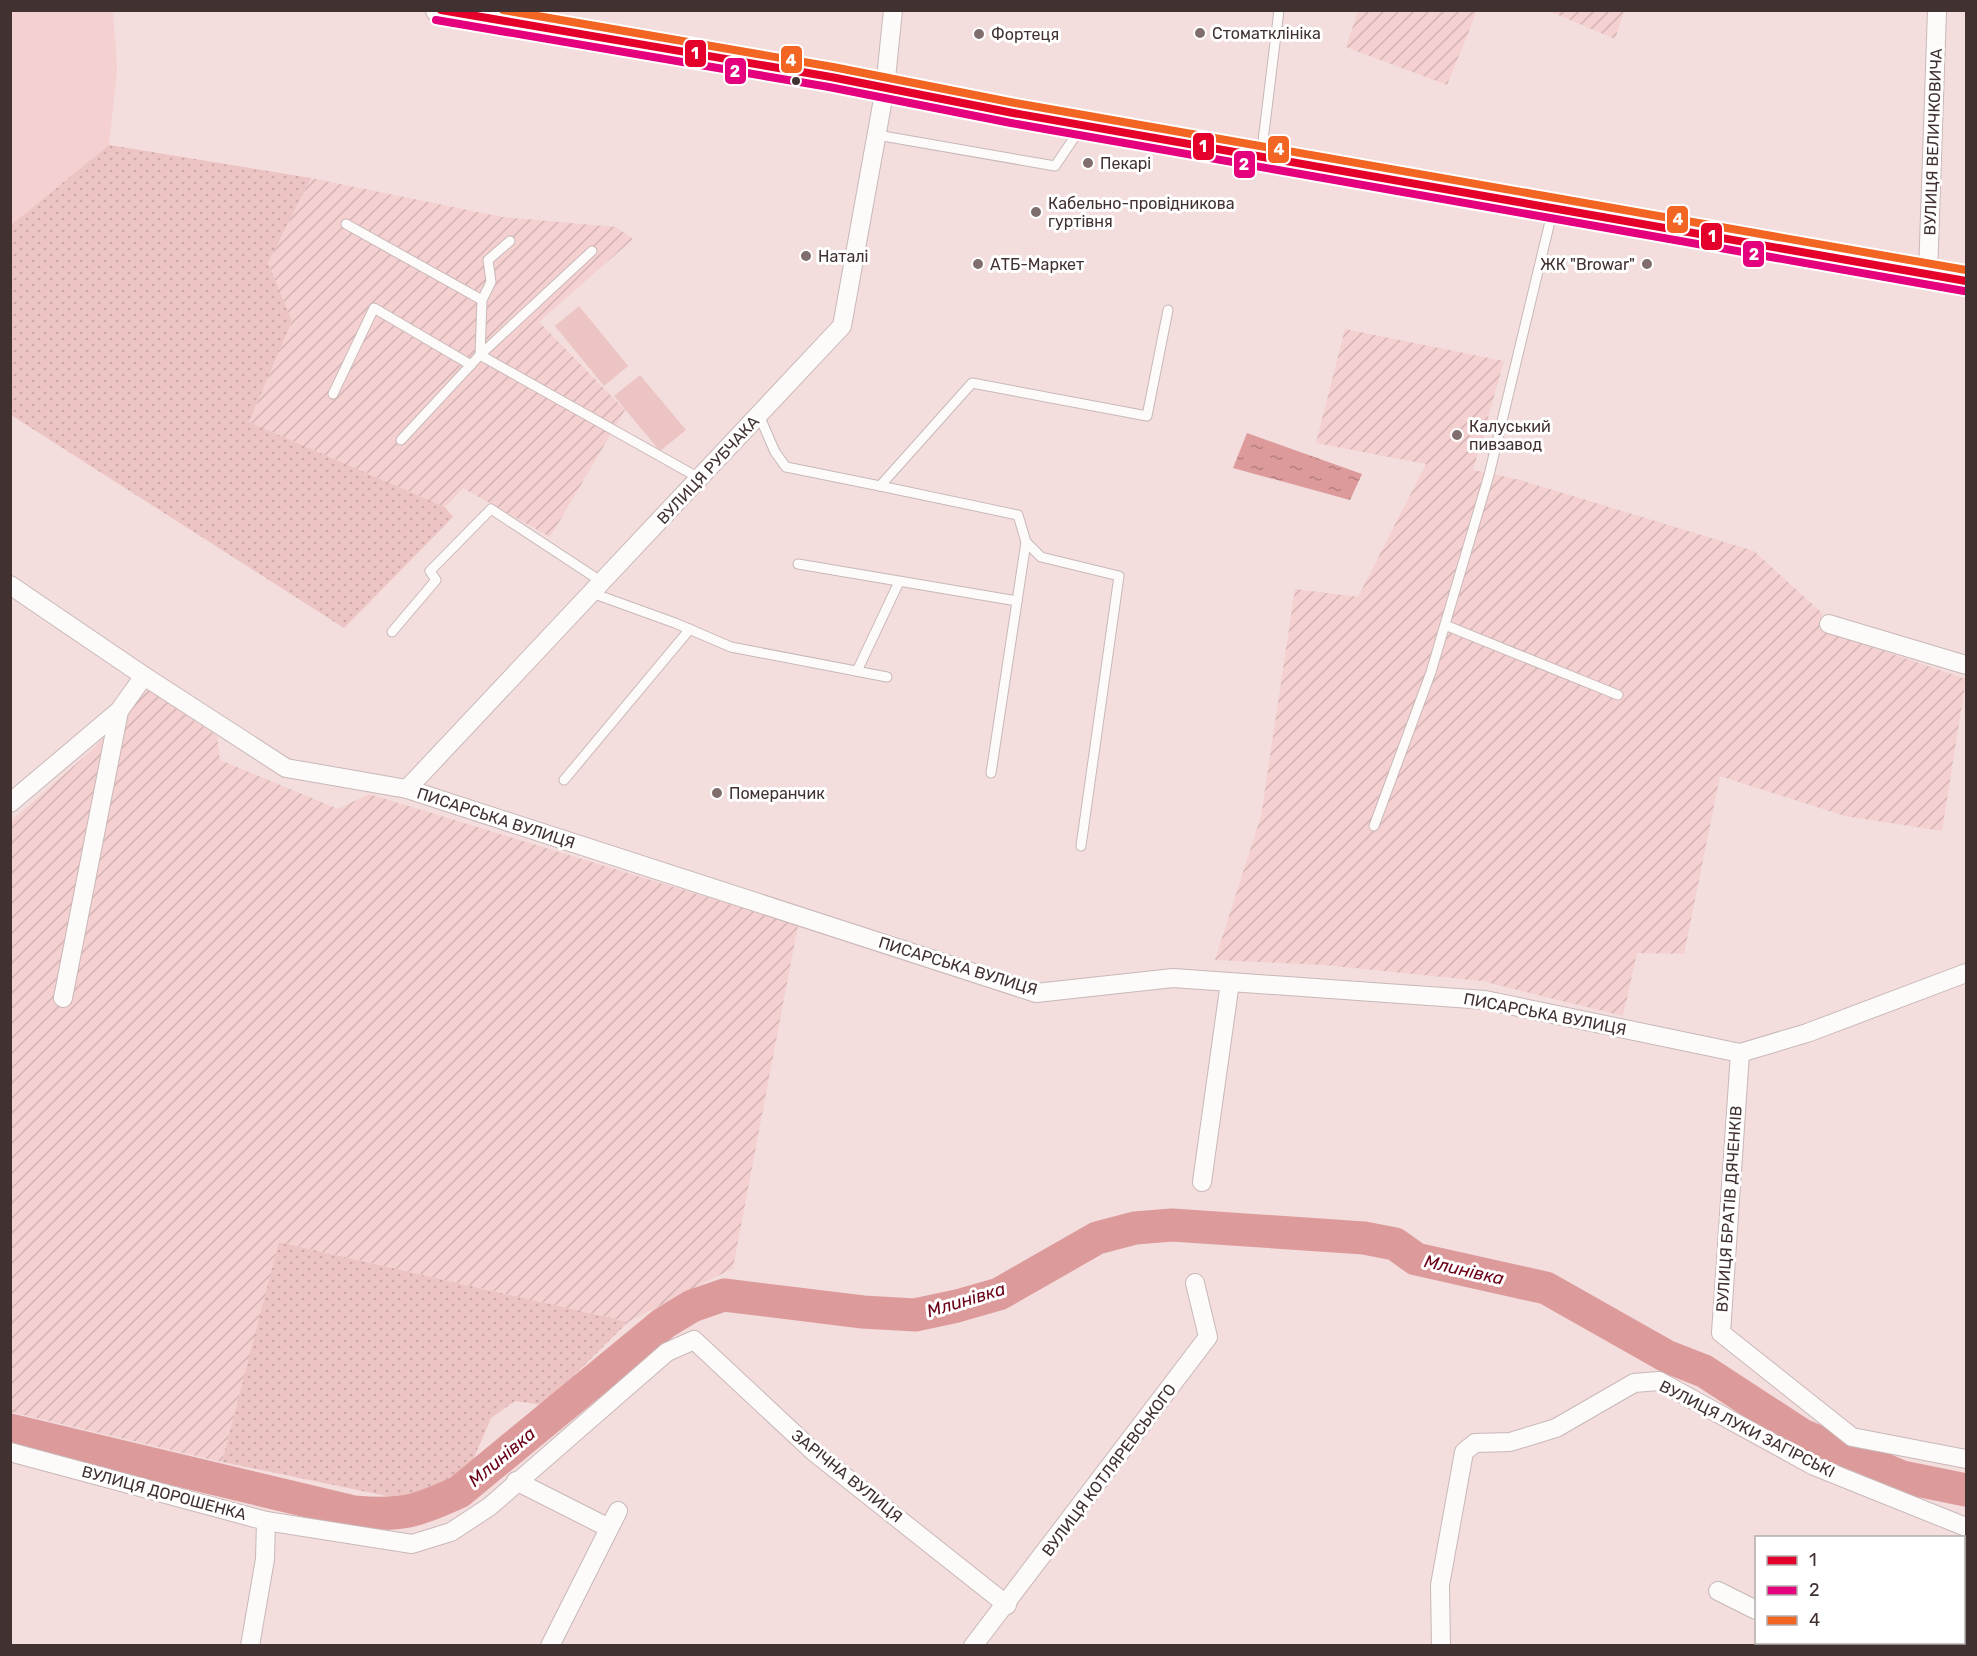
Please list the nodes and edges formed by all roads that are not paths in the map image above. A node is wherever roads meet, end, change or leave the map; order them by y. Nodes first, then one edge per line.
1 (438, 10) edge
2 (893, 10) edge
3 (1279, 10) edge
4 (1937, 10) edge
5 (885, 88) junction
6 (1083, 125) junction
7 (877, 135) junction
8 (1261, 157) junction
9 (1553, 209) junction
10 (346, 224) dead end
11 (510, 241) dead end
12 (592, 251) dead end
13 (1928, 274) junction
14 (1966, 281) edge
15 (482, 300) junction
16 (1168, 310) dead end
17 (480, 355) junction
18 (471, 365) junction
19 (333, 394) dead end
20 (759, 415) junction
21 (401, 440) dead end
22 (699, 478) junction
23 (880, 486) junction
24 (1026, 542) junction
25 (798, 564) dead end
26 (899, 582) junction
27 (10, 585) edge
28 (597, 587) junction
29 (1017, 602) junction
30 (1445, 624) junction
31 (1829, 624) dead end
32 (690, 629) junction
33 (392, 632) dead end
34 (1966, 665) edge
35 (857, 671) junction
36 (144, 676) junction
37 (887, 676) dead end
38 (1618, 695) dead end
39 (119, 711) junction
40 (991, 772) dead end
41 (564, 780) dead end
42 (407, 789) junction
43 (10, 803) edge
44 (1374, 826) dead end
45 (1082, 846) dead end
46 (1966, 973) edge
47 (1230, 982) junction
48 (63, 998) dead end
49 (1740, 1053) junction
50 (1202, 1182) dead end
51 (1195, 1282) dead end
52 (10, 1452) edge
53 (1966, 1459) edge
54 (516, 1481) junction
55 (618, 1510) dead end
56 (266, 1521) junction
57 (1966, 1527) edge
58 (609, 1528) junction
59 (1718, 1592) dead end
60 (1007, 1605) junction
61 (1755, 1610) edge
62 (250, 1646) edge
63 (550, 1646) edge
64 (973, 1646) edge
65 (1441, 1646) edge

1 - 5 main road
2 - 5 street, ВУЛИЦЯ РУБЧАКА
3 - 8 lane
4 - 13 street, ВУЛИЦЯ ВЕЛИЧКОВИЧА
5 - 6 main road
5 - 7 street, ВУЛИЦЯ РУБЧАКА
6 - 7 lane
6 - 8 main road
7 - 20 street, ВУЛИЦЯ РУБЧАКА
8 - 9 main road
9 - 13 main road
9 - 30 lane
10 - 15 lane
11 - 15 lane
12 - 17 lane
13 - 14 main road
15 - 17 lane
16 - 23 lane
17 - 18 lane
17 - 22 lane
18 - 19 lane
18 - 21 lane
20 - 22 street, ВУЛИЦЯ РУБЧАКА
20 - 23 lane
22 - 28 street, ВУЛИЦЯ РУБЧАКА
23 - 24 lane
24 - 29 lane
24 - 45 lane
25 - 26 lane
26 - 29 lane
26 - 35 lane
27 - 36 street, ПИСАРСЬКА ВУЛИЦЯ
28 - 32 lane
28 - 33 lane
28 - 42 street, ВУЛИЦЯ РУБЧАКА
29 - 40 lane
30 - 38 lane
30 - 44 lane
31 - 34 street
32 - 35 lane
32 - 41 lane
35 - 37 lane
36 - 39 street
36 - 42 street, ПИСАРСЬКА ВУЛИЦЯ
39 - 43 street
39 - 48 street
42 - 47 street, ПИСАРСЬКА ВУЛИЦЯ
46 - 49 street, ПИСАРСЬКА ВУЛИЦЯ
47 - 49 street, ПИСАРСЬКА ВУЛИЦЯ
47 - 50 street
49 - 53 street, ВУЛИЦЯ БРАТІВ ДЯЧЕНКІВ
51 - 60 street, ВУЛИЦЯ КОТЛЯРЕВСЬКОГО
52 - 56 street, ВУЛИЦЯ ДОРОШЕНКА
54 - 56 street
54 - 58 street
54 - 60 street, ЗАРІЧНА ВУЛИЦЯ
55 - 58 street
56 - 62 street, ВУЛИЦЯ ДОРОШЕНКА
57 - 65 street, ВУЛИЦЯ ЛУКИ ЗАГІРСЬКІ
58 - 63 street
59 - 61 street
60 - 64 street, ВУЛИЦЯ КОТЛЯРЕВСЬКОГО

